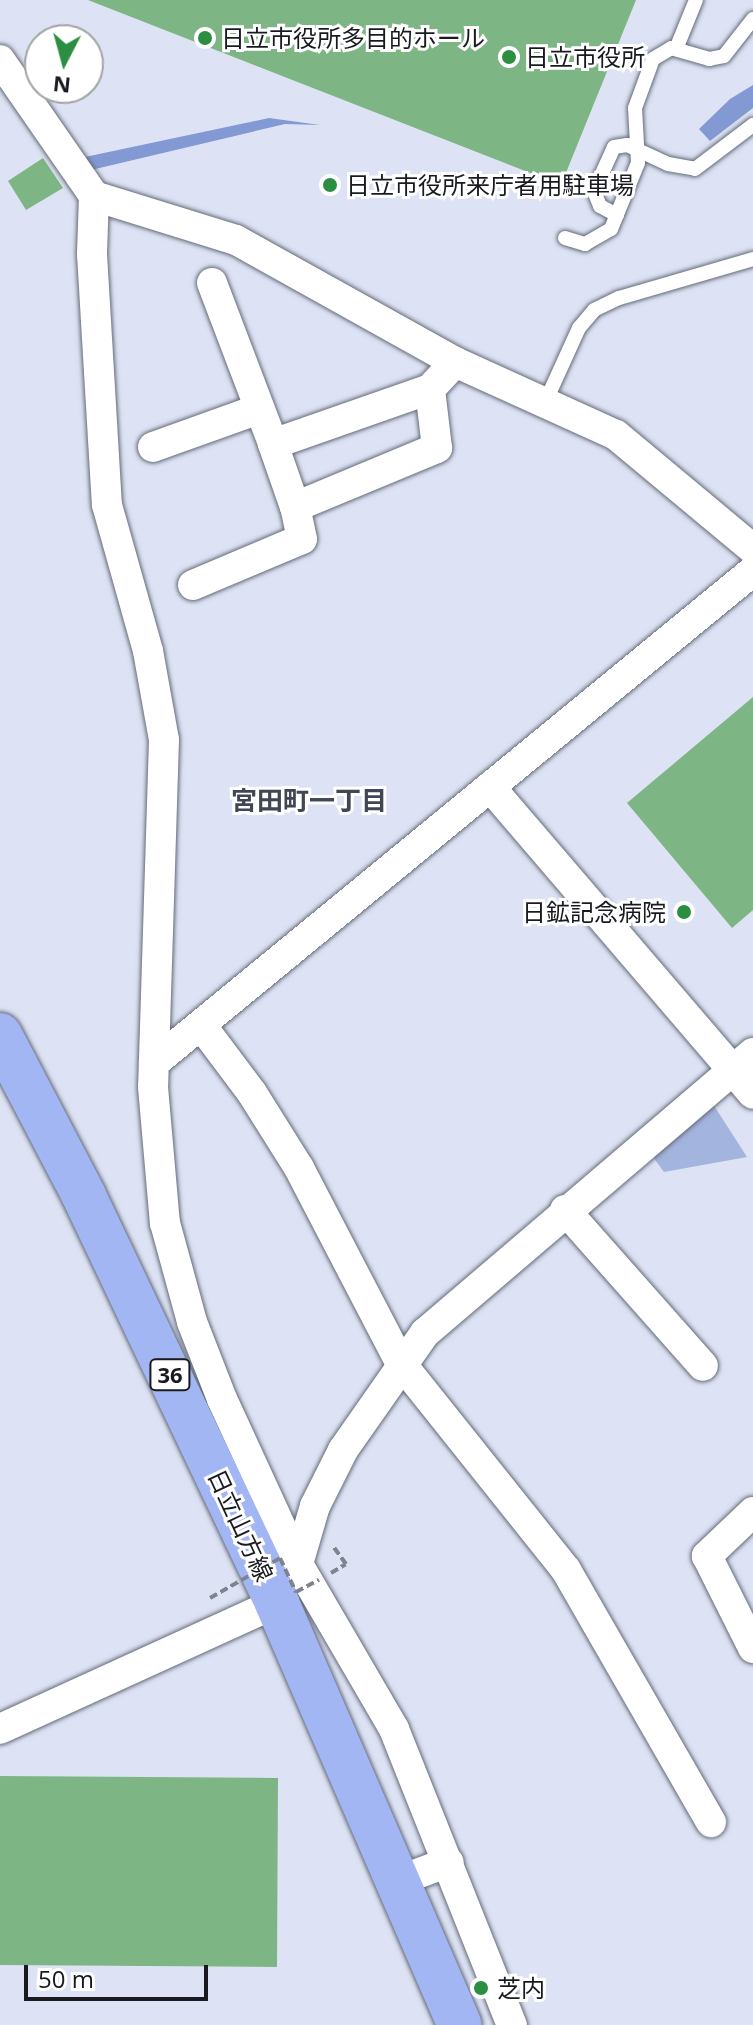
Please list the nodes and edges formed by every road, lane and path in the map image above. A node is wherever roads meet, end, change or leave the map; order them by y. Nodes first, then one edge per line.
1 (696, 0) edge
2 (753, 19) edge
3 (676, 49) junction
4 (0, 60) edge
5 (753, 125) edge
6 (639, 150) junction
7 (94, 196) junction
8 (617, 215) junction
9 (565, 238) dead end
10 (753, 259) edge
11 (212, 283) dead end
12 (455, 362) junction
13 (430, 389) junction
14 (544, 405) junction
15 (259, 409) junction
16 (273, 444) junction
17 (153, 447) dead end
18 (295, 507) junction
19 (753, 549) edge
20 (753, 571) edge
21 (193, 585) dead end
22 (490, 787) junction
23 (201, 1025) junction
24 (0, 1035) edge
25 (743, 1062) edge
26 (154, 1063) junction
27 (753, 1094) edge
28 (565, 1210) junction
29 (400, 1362) junction
30 (703, 1366) dead end
31 (753, 1512) edge
32 (299, 1567) junction
33 (210, 1598) dead end
34 (277, 1603) junction
35 (753, 1648) edge
36 (0, 1729) edge
37 (711, 1822) dead end
38 (449, 1862) junction
39 (398, 1881) junction
40 (460, 2025) edge
41 (512, 2025) edge

1 - 3 lane
2 - 3 lane
3 - 6 lane
4 - 7 street
5 - 6 lane
6 - 8 lane
6 - 8 lane
7 - 12 street
7 - 26 street
8 - 9 lane
10 - 14 lane
11 - 15 street
12 - 13 street
12 - 14 street
13 - 16 street
13 - 18 street
14 - 19 street
15 - 16 street
15 - 17 street
16 - 18 street
18 - 21 street
20 - 22 street
22 - 23 street
22 - 25 street
23 - 26 street
23 - 29 street
24 - 34 main road, 日立山方線 / 36
25 - 27 street
25 - 28 street
26 - 32 street
28 - 29 street
28 - 30 street
29 - 32 street
29 - 37 street
31 - 35 street
32 - 32 path, bridge
32 - 33 path, bridge
32 - 38 street
34 - 36 street
34 - 39 main road, 日立山方線 / 36
38 - 39 street
38 - 41 street
39 - 40 main road, 日立山方線 / 36

